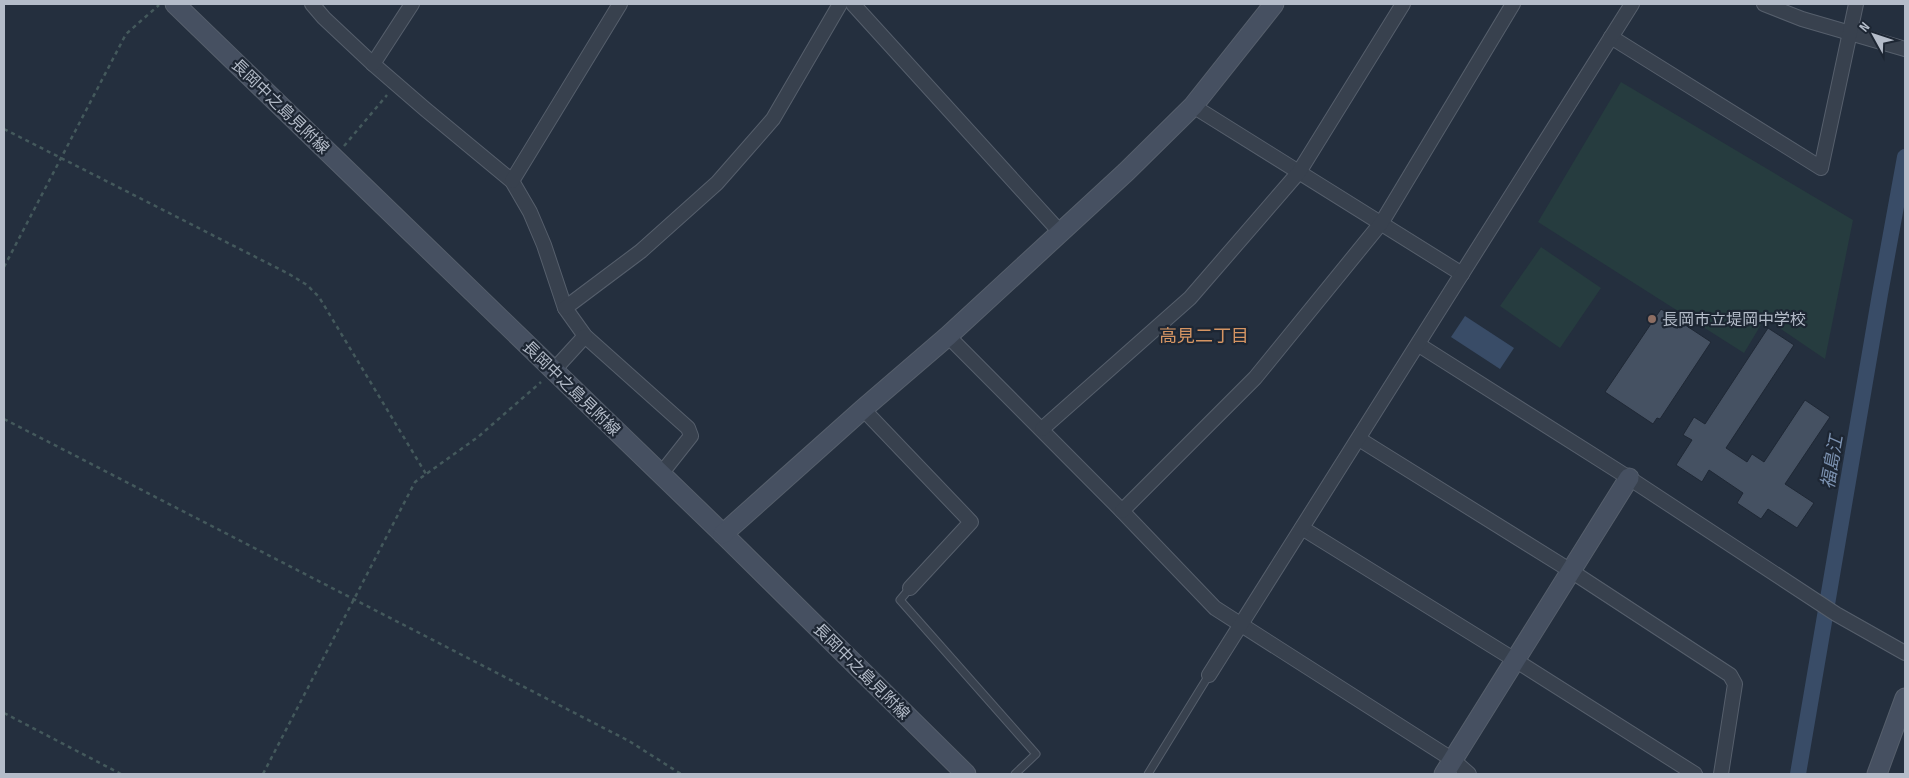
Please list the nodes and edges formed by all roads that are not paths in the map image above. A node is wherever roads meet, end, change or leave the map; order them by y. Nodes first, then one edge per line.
1 (175, 4) edge
2 (312, 4) edge
3 (412, 4) edge
4 (620, 4) edge
5 (840, 4) edge
6 (853, 4) edge
7 (1274, 4) edge
8 (1403, 4) edge
9 (1513, 4) edge
10 (1632, 4) edge
11 (1764, 4) edge
12 (1856, 4) edge
13 (1851, 34) junction
14 (1611, 37) junction
15 (1905, 49) edge
16 (373, 64) junction
17 (1193, 106) junction
18 (1299, 172) junction
19 (512, 181) junction
20 (1382, 222) junction
21 (1060, 232) junction
22 (1462, 274) junction
23 (565, 308) junction
24 (585, 336) junction
25 (948, 336) junction
26 (1419, 345) junction
27 (554, 371) junction
28 (863, 409) junction
29 (1042, 430) junction
30 (1359, 439) junction
31 (661, 474) junction
32 (1629, 478) junction
33 (1122, 511) junction
34 (1302, 528) junction
35 (723, 534) junction
36 (1571, 571) junction
37 (910, 588) joint
38 (1241, 624) junction
39 (1905, 652) edge
40 (1515, 660) junction
41 (1209, 675) joint
42 (1903, 709) edge
43 (1449, 767) edge
44 (966, 774) edge
45 (1016, 774) edge
46 (1148, 774) edge
47 (1469, 774) edge
48 (1694, 774) edge
49 (1721, 774) edge
50 (1877, 774) edge

1 - 27 main road, 長岡中之島見附線
2 - 16 street
3 - 16 street
4 - 19 street
5 - 23 street
6 - 21 street
7 - 17 main road
8 - 18 street
9 - 20 street
10 - 14 street
11 - 13 street
12 - 13 street
13 - 14 street
13 - 15 street
14 - 22 street
16 - 19 street
17 - 18 street
17 - 21 main road
18 - 20 street
18 - 29 street
19 - 23 street
20 - 22 street
20 - 33 street
21 - 25 main road
22 - 26 street
23 - 24 street
24 - 27 street
24 - 31 street
25 - 28 main road
25 - 29 street
26 - 30 street
26 - 32 street
27 - 31 main road, 長岡中之島見附線
28 - 35 main road
28 - 37 street
29 - 33 street
30 - 34 street
30 - 36 street
31 - 35 main road, 長岡中之島見附線
32 - 36 main road
32 - 39 street
33 - 38 street
34 - 38 street
34 - 40 street
35 - 44 main road, 長岡中之島見附線
36 - 40 main road
36 - 49 street
37 - 45 lane
38 - 41 street
38 - 43 street
40 - 43 main road
40 - 48 street
41 - 46 lane
42 - 50 main road
43 - 47 street

